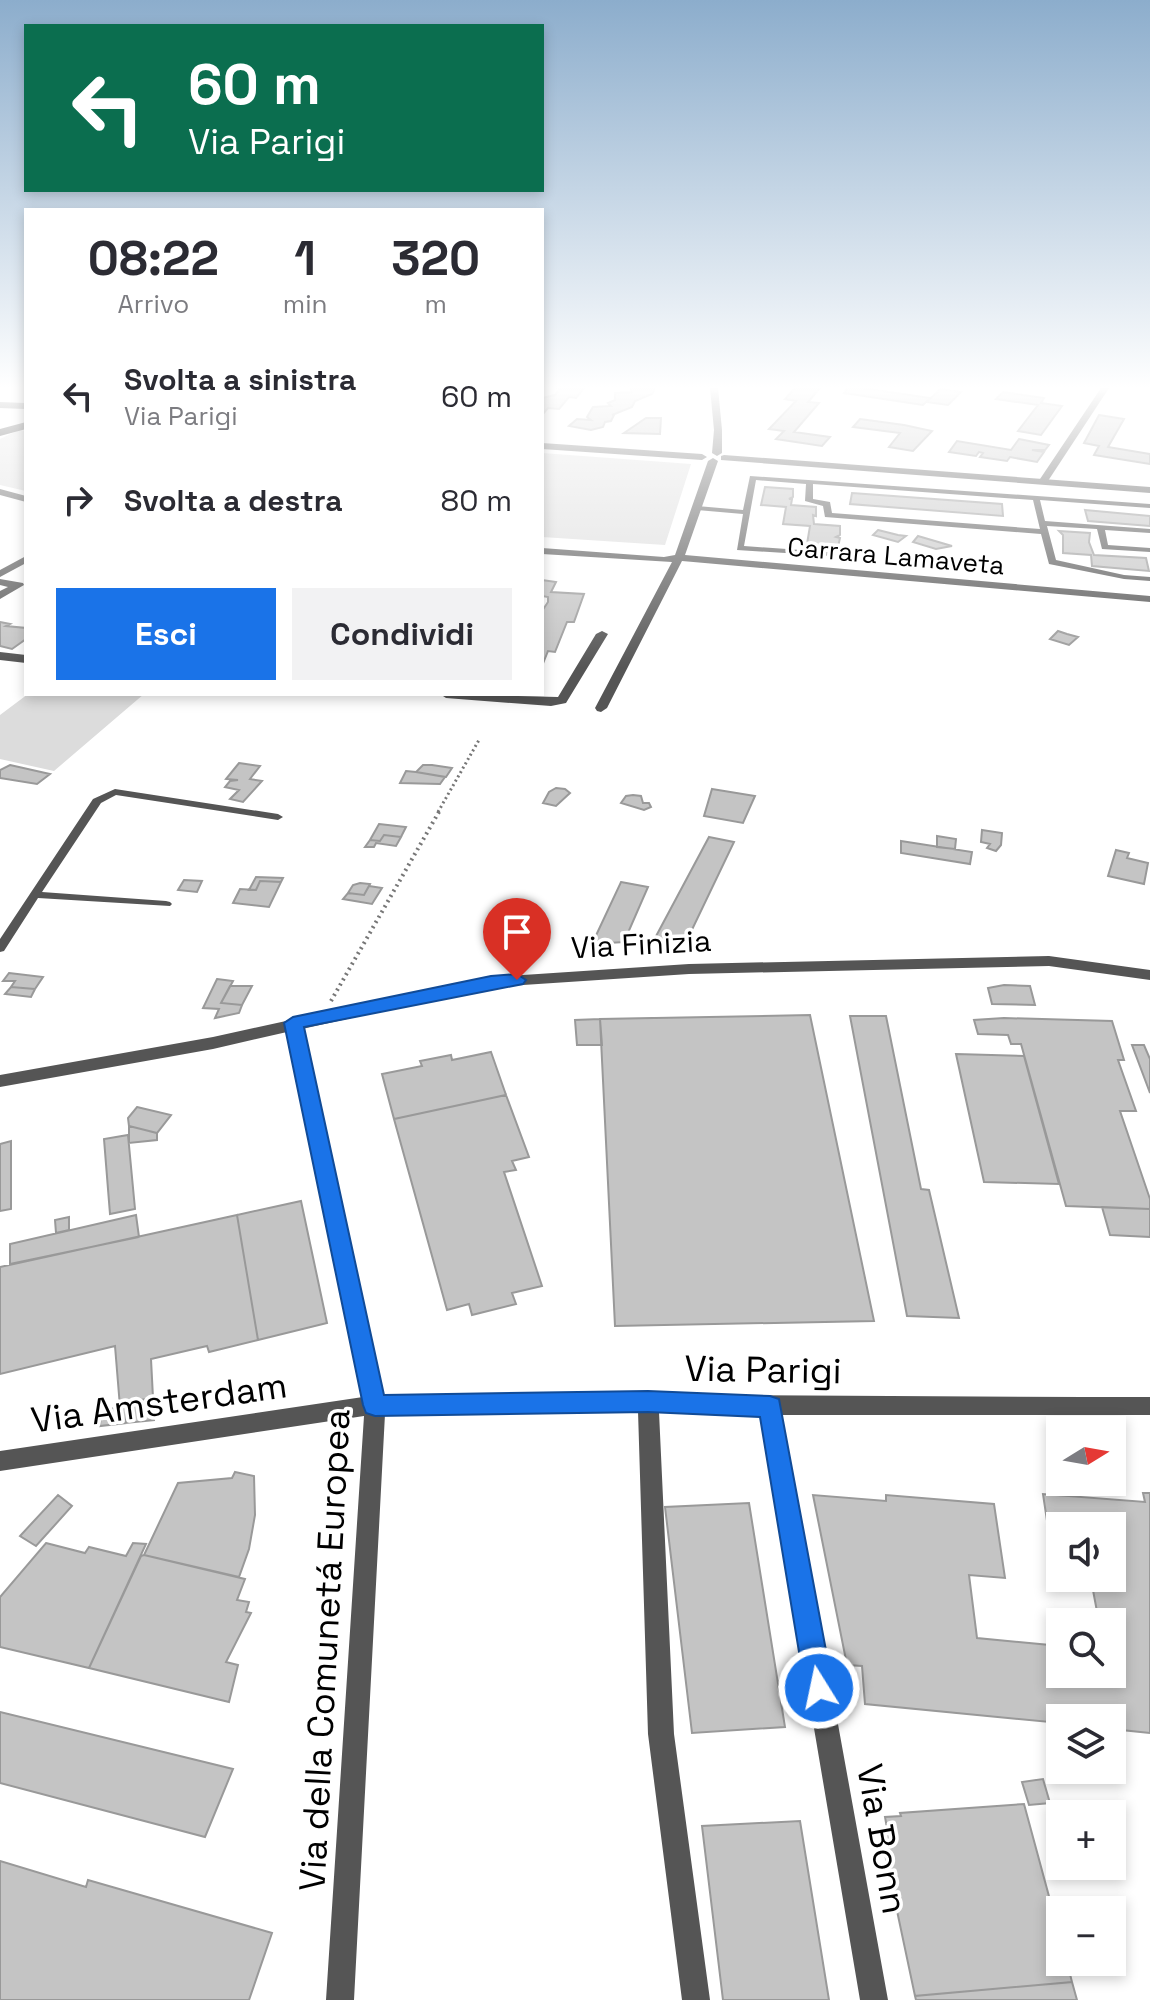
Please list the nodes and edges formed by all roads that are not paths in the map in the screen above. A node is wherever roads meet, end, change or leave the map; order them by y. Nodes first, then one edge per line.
1 (706, 481) edge
2 (752, 481) edge
3 (804, 481) edge
4 (1039, 481) edge
5 (814, 482) junction
6 (1048, 482) junction
7 (1150, 490) edge
8 (0, 492) edge
9 (24, 498) edge
10 (1036, 498) junction
11 (1055, 499) junction
12 (1071, 501) junction
13 (1150, 506) edge
14 (697, 508) junction
15 (745, 512) junction
16 (1076, 526) junction
17 (1044, 528) junction
18 (1101, 528) junction
19 (1150, 531) edge
20 (1150, 550) edge
21 (544, 551) edge
22 (829, 554) dead end
23 (679, 558) junction
24 (24, 560) edge
25 (0, 574) edge
26 (1150, 579) edge
27 (0, 582) edge
28 (0, 596) edge
29 (1150, 599) edge
30 (602, 634) dead end
31 (0, 656) edge
32 (24, 659) edge
33 (472, 696) edge
34 (601, 708) dead end
35 (278, 817) dead end
36 (37, 895) junction
37 (166, 904) dead end
38 (0, 948) edge
39 (1150, 975) edge
40 (293, 1023) junction
41 (0, 1081) edge
42 (648, 1402) junction
43 (375, 1405) junction
44 (770, 1406) junction
45 (1150, 1406) edge
46 (0, 1461) edge
47 (340, 2000) edge
48 (696, 2000) edge
49 (874, 2000) edge

1 - 14 street
2 - 15 lane
3 - 5 lane
4 - 6 street
5 - 10 lane
5 - 17 lane
6 - 7 street
6 - 11 lane
8 - 9 street
10 - 11 lane
10 - 17 lane
11 - 12 lane
12 - 13 lane
12 - 16 lane
14 - 15 lane
14 - 23 street
15 - 22 lane
16 - 17 lane
16 - 18 lane
17 - 26 lane
18 - 19 lane
18 - 20 lane
21 - 23 street, Carrara Lamaveta
23 - 29 street, Carrara Lamaveta
23 - 34 street
24 - 25 street
27 - 28 street
30 - 33 street
31 - 32 street
35 - 36 lane
36 - 37 lane
36 - 38 lane
39 - 40 street, Via Finizia
40 - 41 street, Via Finizia
40 - 43 street, Via della Comunetá Europea
42 - 43 street, Via Parigi
42 - 44 street, Via Parigi
42 - 48 street
43 - 46 street, Via Amsterdam
43 - 47 street, Via della Comunetá Europea
44 - 45 street, Via Parigi
44 - 49 street, Via Bonn

